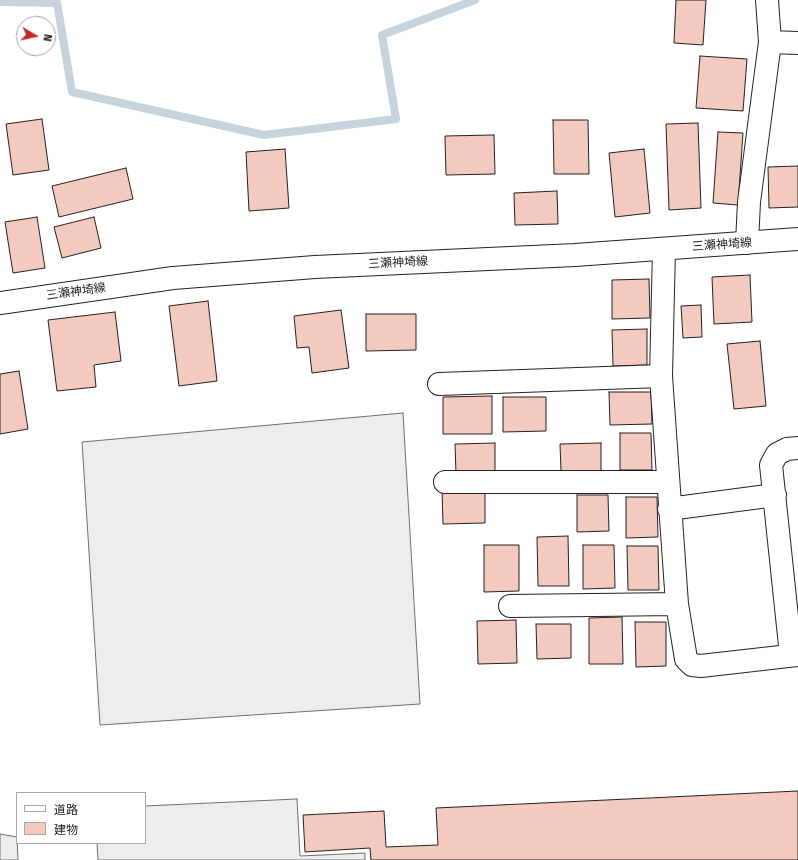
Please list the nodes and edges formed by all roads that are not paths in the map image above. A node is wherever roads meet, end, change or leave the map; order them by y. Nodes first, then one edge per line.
1 (767, 6) edge
2 (770, 42) junction
3 (798, 43) edge
4 (798, 240) edge
5 (747, 243) junction
6 (664, 249) junction
7 (0, 303) edge
8 (661, 376) junction
9 (439, 384) dead end
10 (798, 448) edge
11 (445, 482) dead end
12 (668, 482) junction
13 (775, 495) junction
14 (670, 509) junction
15 (677, 604) junction
16 (510, 606) dead end
17 (794, 655) edge

1 - 2 street
2 - 3 street
2 - 5 street
4 - 5 street, 三瀬神埼線
5 - 6 street, 三瀬神埼線
6 - 7 street, 三瀬神埼線
6 - 8 street
8 - 9 street
8 - 12 street
10 - 13 street
11 - 12 street
12 - 14 street
13 - 14 street
13 - 17 street
14 - 15 street
15 - 16 street
15 - 17 street

